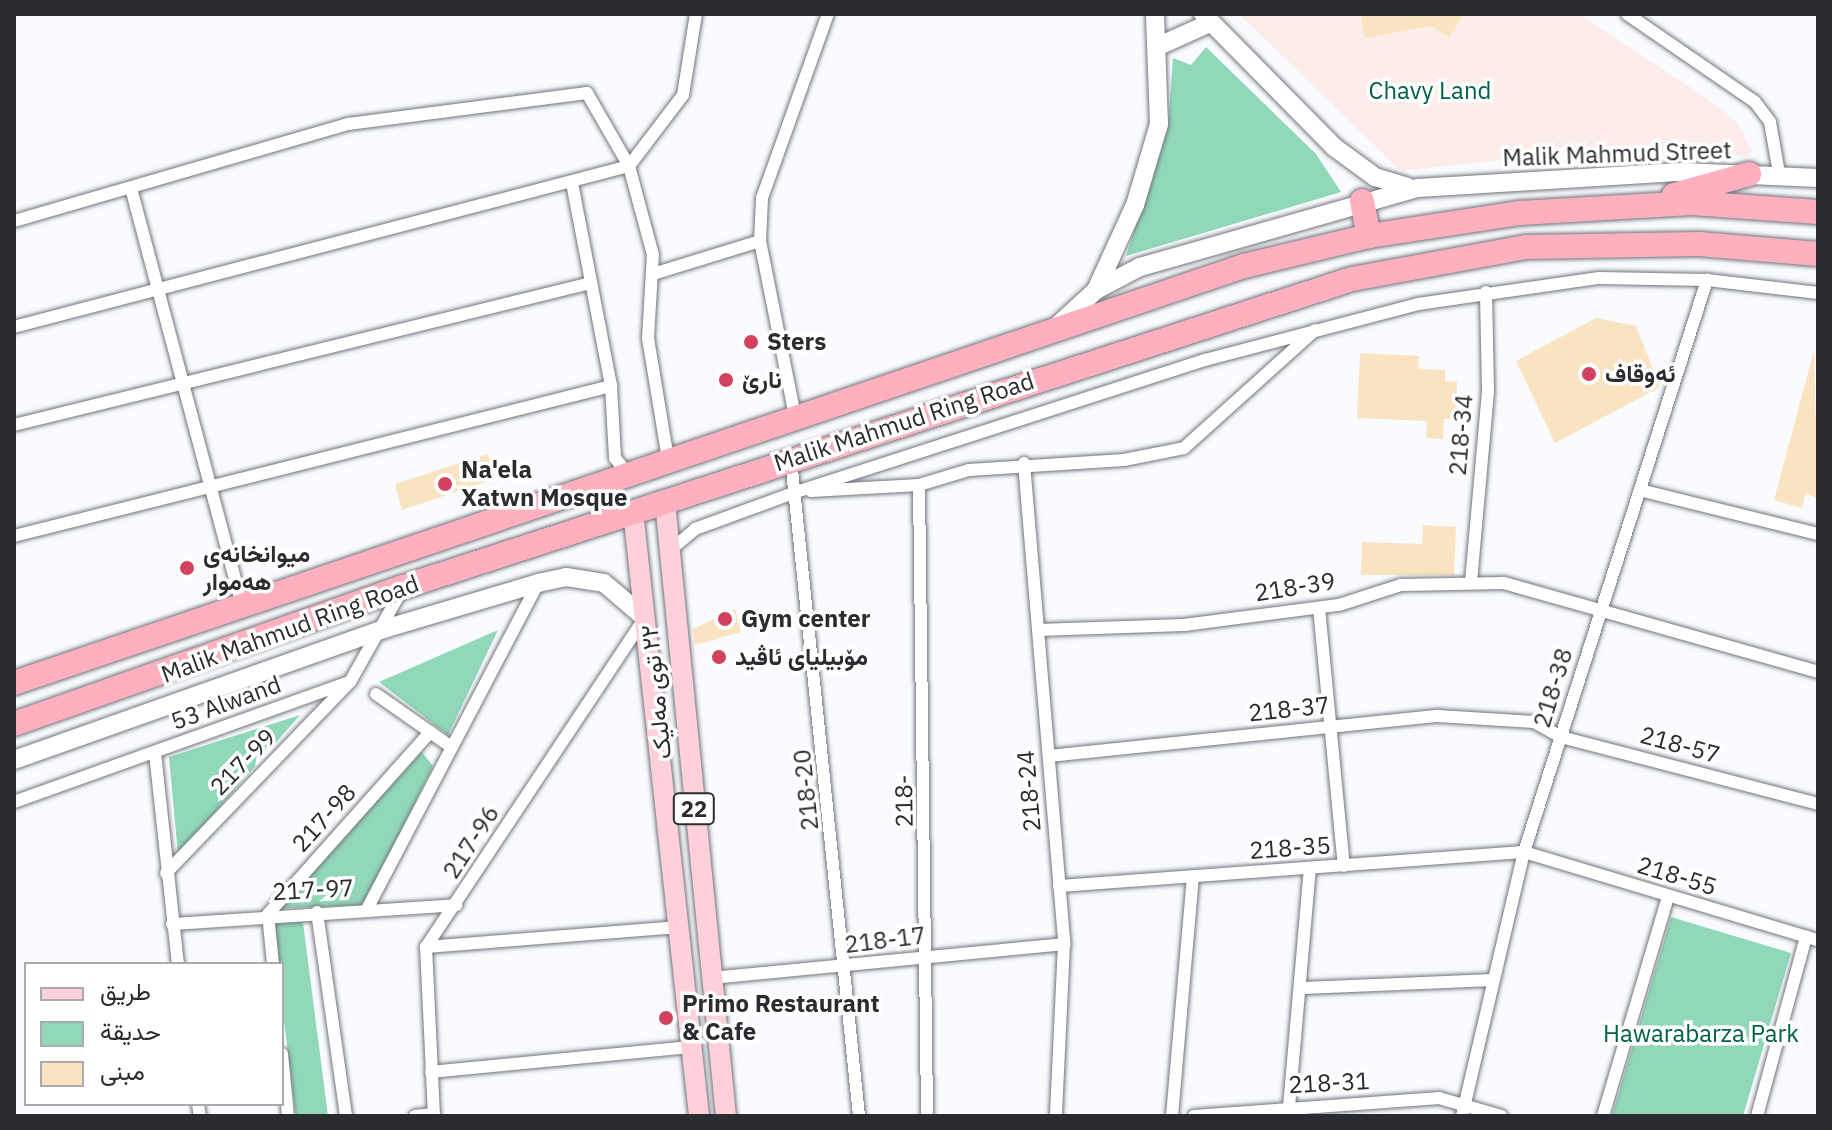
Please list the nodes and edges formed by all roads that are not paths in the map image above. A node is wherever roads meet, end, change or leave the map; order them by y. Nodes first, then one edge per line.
1 (696, 14) edge
2 (828, 14) edge
3 (1155, 14) edge
4 (1627, 14) edge
5 (1206, 18) edge
6 (1161, 45) junction
7 (629, 166) junction
8 (1779, 173) junction
9 (1749, 174) junction
10 (1818, 178) edge
11 (572, 183) junction
12 (131, 188) junction
13 (1418, 188) junction
14 (1362, 201) junction
15 (1640, 205) junction
16 (1818, 212) edge
17 (14, 221) edge
18 (1369, 236) junction
19 (760, 241) junction
20 (1818, 254) edge
21 (653, 274) junction
22 (1707, 280) junction
23 (591, 283) junction
24 (159, 289) junction
25 (1096, 290) junction
26 (1486, 292) junction
27 (1818, 293) edge
28 (1058, 325) junction
29 (14, 327) edge
30 (1319, 327) junction
31 (183, 383) junction
32 (611, 386) junction
33 (795, 416) junction
34 (14, 425) edge
35 (668, 459) junction
36 (791, 460) junction
37 (1024, 463) junction
38 (627, 473) junction
39 (919, 485) junction
40 (1640, 490) junction
41 (211, 491) junction
42 (796, 492) junction
43 (665, 502) junction
44 (633, 511) junction
45 (1818, 534) edge
46 (14, 536) edge
47 (668, 552) junction
48 (1471, 582) junction
49 (538, 583) junction
50 (403, 587) junction
51 (241, 602) junction
52 (1602, 607) junction
53 (1319, 608) junction
54 (645, 618) junction
55 (384, 629) junction
56 (1038, 630) junction
57 (132, 643) junction
58 (88, 659) junction
59 (1818, 672) edge
60 (147, 680) junction
61 (350, 682) junction
62 (14, 683) edge
63 (376, 694) dead end
64 (99, 696) junction
65 (1534, 722) joint
66 (14, 724) edge
67 (1330, 727) junction
68 (430, 732) junction
69 (1561, 737) junction
70 (450, 746) junction
71 (155, 753) junction
72 (1049, 756) junction
73 (14, 760) edge
74 (14, 802) edge
75 (1818, 804) edge
76 (1524, 852) junction
77 (1344, 866) junction
78 (1310, 868) junction
79 (166, 873) junction
80 (1193, 877) junction
81 (1059, 886) junction
82 (1668, 896) junction
83 (456, 905) junction
84 (367, 909) junction
85 (317, 912) junction
86 (268, 914) junction
87 (172, 924) junction
88 (679, 927) junction
89 (1812, 939) edge
90 (1064, 944) junction
91 (426, 947) junction
92 (928, 957) junction
93 (178, 962) edge
94 (273, 962) edge
95 (846, 968) junction
96 (712, 978) junction
97 (1493, 980) junction
98 (1304, 988) junction
99 (692, 1047) junction
100 (431, 1072) junction
101 (284, 1075) edge
102 (1289, 1107) junction
103 (1310, 1111) edge
104 (1464, 1111) edge
105 (434, 1115) edge
106 (288, 1116) edge
107 (346, 1116) edge
108 (415, 1116) edge
109 (699, 1116) edge
110 (726, 1116) edge
111 (859, 1116) edge
112 (927, 1116) edge
113 (1056, 1116) edge
114 (1172, 1116) edge
115 (1194, 1116) edge
116 (1501, 1116) edge
117 (1603, 1116) edge
118 (1757, 1116) edge

1 - 7 street
2 - 19 street
3 - 6 main road
4 - 8 street
5 - 6 main road
5 - 13 main road
6 - 25 main road
7 - 11 street
7 - 12 street
7 - 21 street
8 - 9 main road, Malik Mahmud Street
8 - 10 main road, Malik Mahmud Street
9 - 13 main road, Malik Mahmud Street
9 - 15 highway
11 - 23 street
11 - 24 street
12 - 17 street
12 - 24 street
13 - 14 main road
14 - 18 highway
14 - 25 main road
15 - 16 highway, Malik Mahmud Ring Road
15 - 18 highway, Malik Mahmud Ring Road
18 - 28 highway, Malik Mahmud Ring Road
19 - 21 street
19 - 33 street
20 - 36 highway, Malik Mahmud Ring Road
21 - 35 street
22 - 26 street
22 - 27 street
22 - 40 street, 218-38
23 - 31 street
23 - 32 street
24 - 29 street
24 - 31 street
25 - 28 main road
26 - 30 street
26 - 48 street, 218-34
28 - 33 highway, Malik Mahmud Ring Road
30 - 37 street
30 - 42 street
31 - 34 street
31 - 41 street
32 - 38 street
32 - 41 street
33 - 35 highway, Malik Mahmud Ring Road
35 - 38 highway, Malik Mahmud Ring Road
36 - 42 street, 218-20
36 - 43 highway, Malik Mahmud Ring Road
37 - 39 street
37 - 56 street, 218-24
38 - 51 highway, Malik Mahmud Ring Road
39 - 42 street
39 - 92 street, 218-
40 - 45 street
40 - 52 street, 218-38
41 - 46 street
41 - 51 street
42 - 47 street
42 - 95 street, 218-20
43 - 44 highway, Malik Mahmud Ring Road
43 - 47 main road, ٢٢ توی مەلیک / 22
44 - 50 highway, Malik Mahmud Ring Road
44 - 54 main road, ٢٢ توی مەلیک / 22
47 - 96 main road, ٢٢ توی مەلیک / 22
48 - 52 street, 218-39
48 - 53 street, 218-39
49 - 54 main road
49 - 55 main road
49 - 70 street
50 - 55 street
50 - 60 highway, Malik Mahmud Ring Road
51 - 57 highway, Malik Mahmud Ring Road
52 - 59 street, 218-39
52 - 69 street, 218-38
53 - 56 street, 218-39
53 - 67 street
54 - 83 street, 217-96
54 - 88 main road, ٢٢ توی مەلیک / 22
55 - 61 street
55 - 73 main road
56 - 72 street, 218-24
57 - 58 highway, Malik Mahmud Ring Road
57 - 60 highway
58 - 62 highway, Malik Mahmud Ring Road
58 - 64 highway
60 - 64 highway, Malik Mahmud Ring Road
61 - 71 street, 53 Alwand
61 - 79 street, 217-99
63 - 68 street
64 - 66 highway, Malik Mahmud Ring Road
65 - 67 street, 218-37
65 - 69 street, 218-57
67 - 72 street, 218-37
67 - 77 street
68 - 70 street
68 - 86 street, 217-98
69 - 75 street, 218-57
69 - 76 street, 218-38
70 - 84 street
71 - 74 street, 53 Alwand
71 - 79 street
72 - 81 street, 218-24
76 - 77 street, 218-35
76 - 82 street, 218-55
76 - 97 street, 218-38
77 - 78 street, 218-35
78 - 80 street, 218-35
78 - 98 street
79 - 87 street
80 - 81 street, 218-35
80 - 114 street
81 - 90 street, 218-24
82 - 89 street, 218-55
82 - 117 street
83 - 84 street, 217-97
83 - 91 street, 217-96
84 - 85 street, 217-97
85 - 86 street, 217-97
85 - 107 street
86 - 87 street, 217-97
86 - 94 street
87 - 93 street
88 - 91 street
88 - 99 main road, ٢٢ توی مەلیک / 22
89 - 118 street
90 - 92 street, 218-17
90 - 113 street, 218-24
91 - 100 street
92 - 95 street, 218-17
92 - 112 street, 218-
95 - 96 street, 218-17
95 - 111 street, 218-20
96 - 110 main road, ٢٢ توی مەلیک / 22
97 - 98 street
97 - 104 street, 218-38
98 - 102 street
99 - 100 street
99 - 109 main road, ٢٢ توی مەلیک / 22
100 - 105 street
101 - 106 street
102 - 103 street, 218-31
102 - 115 street, 218-31
103 - 104 street, 218-31
104 - 116 street, 218-31
105 - 108 street

